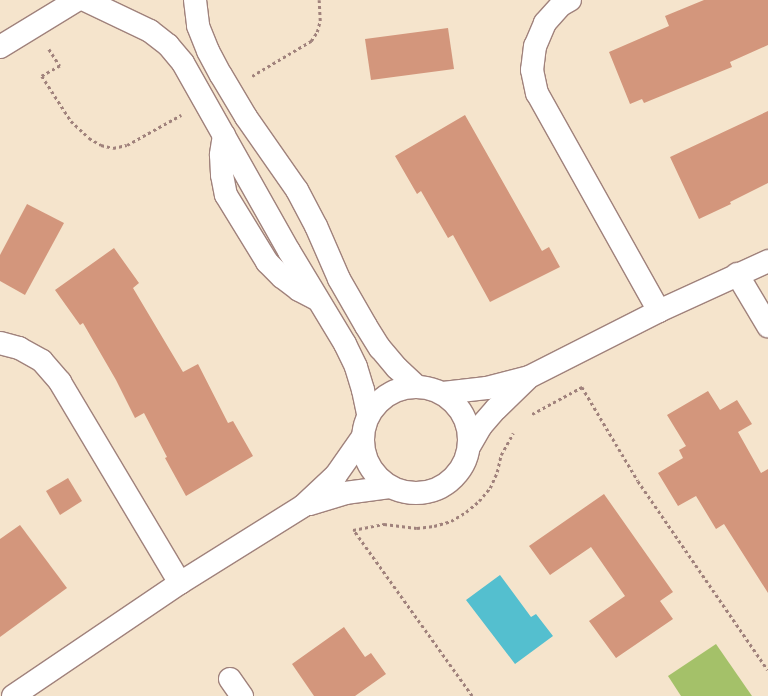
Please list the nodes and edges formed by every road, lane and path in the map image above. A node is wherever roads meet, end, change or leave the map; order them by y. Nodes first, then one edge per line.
1 (77, 0) edge
2 (85, 0) edge
3 (195, 0) edge
4 (319, 0) edge
5 (570, 0) edge
6 (36, 26) junction
7 (0, 47) edge
8 (229, 89) junction
9 (206, 102) junction
10 (768, 261) edge
11 (737, 274) junction
12 (659, 311) junction
13 (768, 326) edge
14 (0, 344) edge
15 (529, 377) junction
16 (416, 386) junction
17 (443, 393) junction
18 (368, 414) junction
19 (529, 416) dead end
20 (516, 429) dead end
21 (362, 438) junction
22 (470, 445) junction
23 (390, 487) junction
24 (303, 506) junction
25 (180, 583) junction
26 (768, 670) edge
27 (13, 696) edge
28 (472, 696) edge

1 - 6 street
2 - 9 street
3 - 8 street
4 - 8 path
5 - 12 street
6 - 7 street
6 - 9 path
8 - 16 street
9 - 18 street
10 - 11 street
11 - 12 street
11 - 13 street
12 - 15 street
14 - 25 street
15 - 17 street
15 - 22 street
16 - 17 street
16 - 18 street
17 - 22 street
18 - 21 street
19 - 26 path
20 - 28 path
21 - 23 street
21 - 24 street
22 - 23 street
23 - 24 street
24 - 25 street
25 - 27 street

